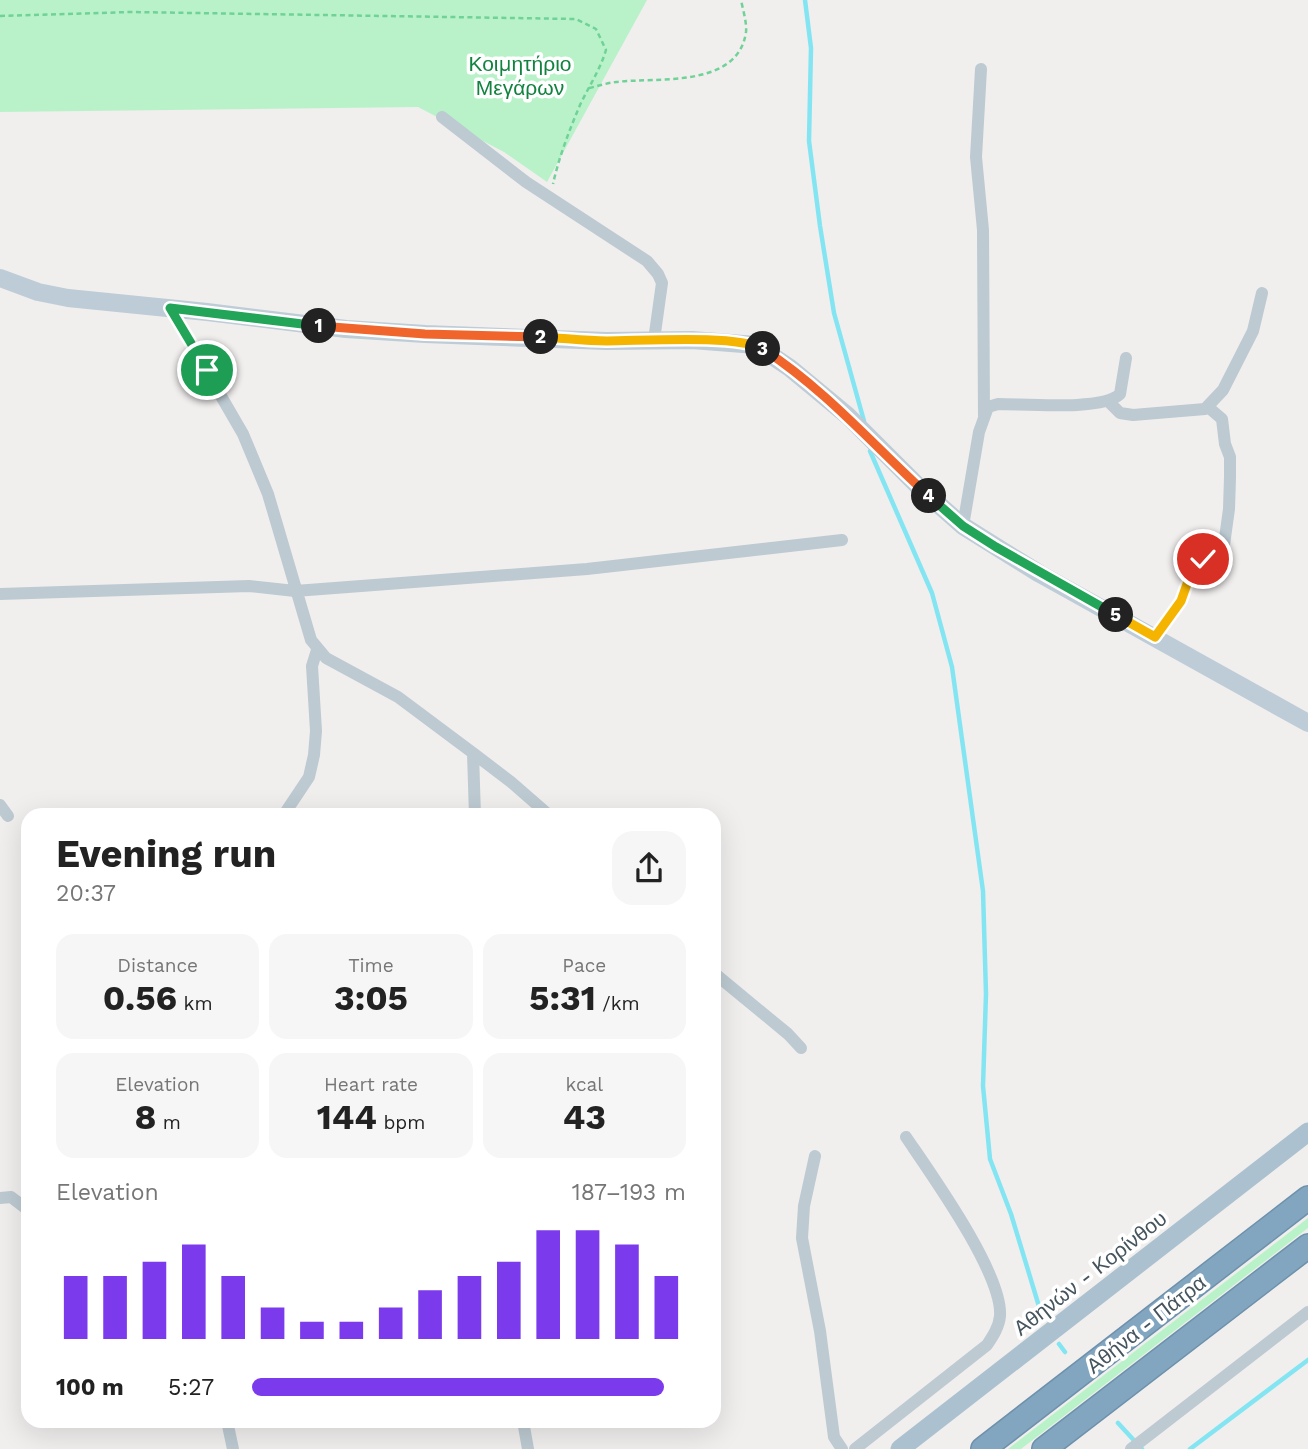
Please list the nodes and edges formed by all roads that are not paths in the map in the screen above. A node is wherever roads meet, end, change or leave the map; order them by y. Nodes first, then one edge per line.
1 (981, 69) dead end
2 (442, 117) dead end
3 (0, 278) edge
4 (1262, 293) dead end
5 (170, 308) junction
6 (654, 340) junction
7 (1126, 359) dead end
8 (1109, 402) junction
9 (1208, 407) junction
10 (984, 416) junction
11 (963, 526) junction
12 (842, 540) dead end
13 (295, 592) junction
14 (0, 594) edge
15 (1155, 637) junction
16 (317, 650) junction
17 (1308, 723) edge
18 (472, 753) junction
19 (0, 805) edge
20 (288, 808) edge
21 (475, 808) edge
22 (540, 808) edge
23 (8, 816) dead end
24 (721, 979) edge
25 (801, 1048) dead end
26 (1308, 1132) edge
27 (906, 1137) dead end
28 (815, 1156) dead end
29 (0, 1198) edge
30 (1308, 1198) edge
31 (21, 1205) edge
32 (1308, 1246) edge
33 (1308, 1312) edge
34 (228, 1428) edge
35 (524, 1428) edge
36 (233, 1449) edge
37 (527, 1449) edge
38 (842, 1449) edge
39 (855, 1449) edge
40 (900, 1449) edge
41 (983, 1449) edge
42 (1044, 1449) edge
43 (1131, 1449) edge

1 - 10 street
2 - 6 street
3 - 5 street
4 - 9 street
5 - 6 street
5 - 13 street
6 - 11 street
7 - 8 street
8 - 9 street
8 - 10 street
9 - 15 street
10 - 11 street
11 - 15 street
12 - 13 street
13 - 14 street
13 - 16 street
15 - 17 street
16 - 18 street
16 - 20 street
18 - 21 street
18 - 22 street
19 - 23 street
24 - 25 street
26 - 40 main road, Αθηνών - Κορίνθου
27 - 39 street
28 - 38 street
29 - 31 street
30 - 41 highway, Αθήνα - Πάτρα
32 - 42 highway, Αθήνα - Πάτρα
33 - 43 street
34 - 36 street
35 - 37 street

